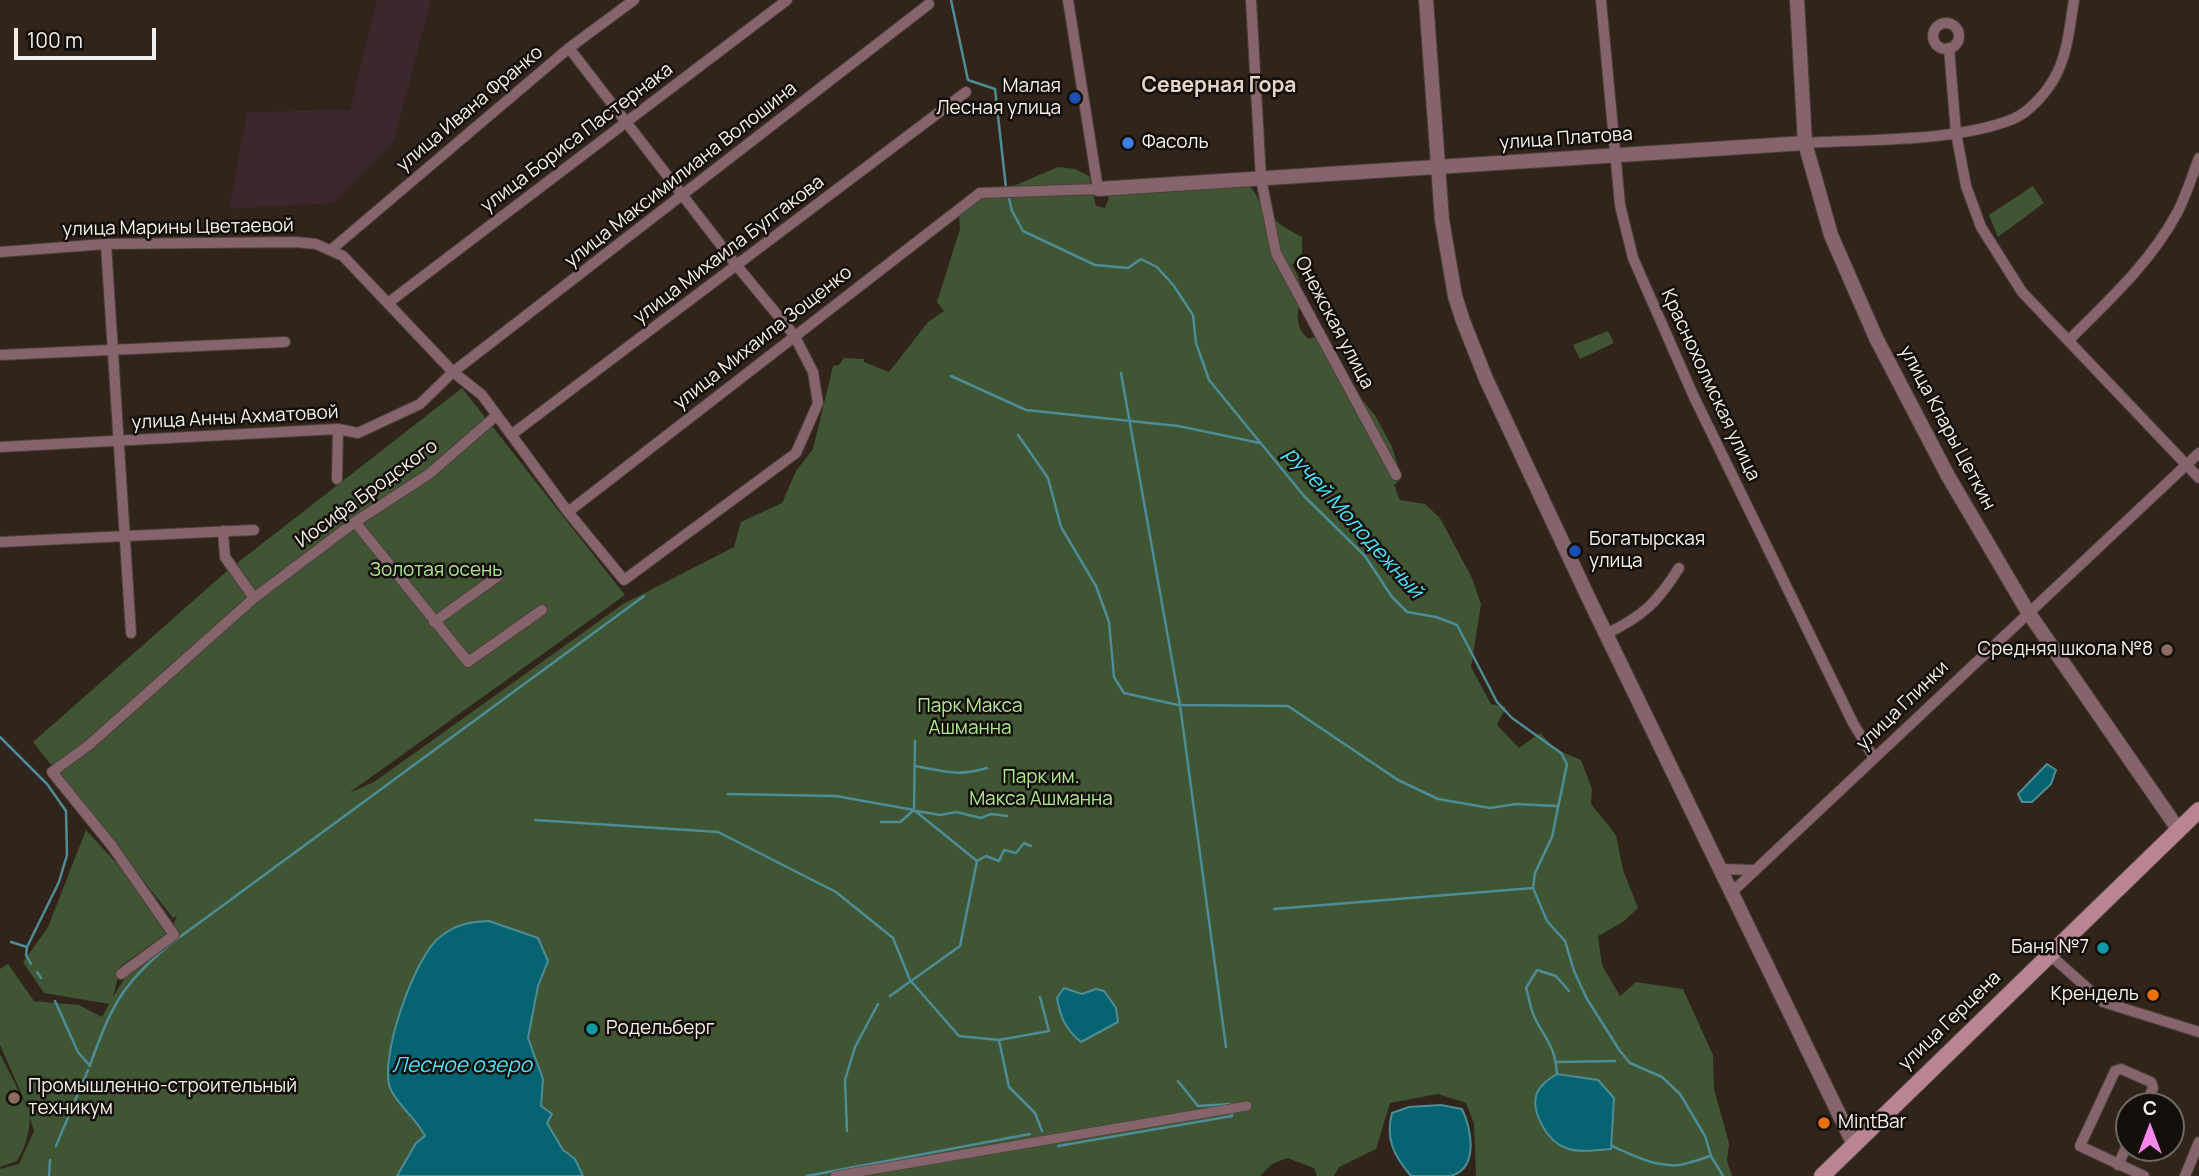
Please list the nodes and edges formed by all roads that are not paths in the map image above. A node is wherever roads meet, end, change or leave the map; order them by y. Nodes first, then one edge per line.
1 (634, 0) edge
2 (787, 0) edge
3 (1068, 0) edge
4 (1251, 0) edge
5 (1426, 0) edge
6 (1601, 0) edge
7 (1797, 0) edge
8 (2074, 0) edge
9 (929, 4) dead end
10 (569, 48) junction
11 (1949, 48) dead end
12 (967, 92) dead end
13 (626, 122) junction
14 (1956, 133) junction
15 (1805, 143) junction
16 (1615, 155) junction
17 (2199, 158) edge
18 (1436, 167) junction
19 (1261, 179) junction
20 (1098, 189) junction
21 (980, 193) joint
22 (683, 196) junction
23 (106, 244) junction
24 (332, 249) junction
25 (0, 252) edge
26 (737, 266) junction
27 (388, 303) junction
28 (794, 335) junction
29 (2068, 340) junction
30 (285, 342) dead end
31 (111, 350) junction
32 (0, 355) edge
33 (453, 372) junction
34 (497, 415) junction
35 (338, 429) junction
36 (511, 435) junction
37 (116, 441) junction
38 (0, 447) edge
39 (2199, 453) edge
40 (2186, 464) junction
41 (1396, 475) dead end
42 (2199, 478) edge
43 (337, 479) dead end
44 (568, 512) junction
45 (355, 522) junction
46 (254, 530) dead end
47 (223, 531) junction
48 (123, 534) junction
49 (0, 542) edge
50 (1679, 568) dead end
51 (498, 576) dead end
52 (254, 598) junction
53 (542, 610) dead end
54 (2028, 612) junction
55 (435, 622) junction
56 (131, 633) dead end
57 (1606, 634) junction
58 (1874, 758) junction
59 (2199, 810) edge
60 (2178, 829) junction
61 (1720, 869) junction
62 (1754, 870) junction
63 (1731, 892) junction
64 (2049, 954) junction
65 (121, 974) dead end
66 (2199, 1032) edge
67 (2151, 1092) edge
68 (1247, 1106) dead end
69 (2199, 1142) edge
70 (1854, 1145) junction
71 (2119, 1162) edge
72 (2118, 1165) junction
73 (835, 1176) edge
74 (1822, 1176) edge
75 (2144, 1176) edge
76 (2185, 1176) edge

1 - 10 street, улица Ивана Франко
2 - 13 street, улица Бориса Пастернака
3 - 20 street
4 - 19 street, Онежская улица
5 - 18 street
6 - 16 street, Краснохолмская улица
7 - 15 street, улица Клары Цеткин
8 - 14 street, улица Платова
9 - 22 street, улица Максимилиана Волошина
10 - 13 street
10 - 24 street, улица Ивана Франко
11 - 14 street
12 - 26 street, улица Михаила Булгакова
13 - 22 street
13 - 27 street, улица Бориса Пастернака
14 - 15 street, улица Платова
14 - 29 street
15 - 16 street, улица Платова
15 - 54 street, улица Клары Цеткин
16 - 18 street, улица Платова
16 - 58 street, Краснохолмская улица
17 - 29 street
18 - 19 street, улица Платова
18 - 57 street
19 - 20 street, улица Платова
19 - 41 street, Онежская улица
20 - 21 street, улица Платова
21 - 28 street, улица Михаила Зощенко
22 - 26 street
22 - 33 street, улица Максимилиана Волошина
23 - 24 street, улица Марины Цветаевой
23 - 25 street, улица Марины Цветаевой
23 - 31 street
24 - 27 street
26 - 28 street
26 - 36 street, улица Михаила Булгакова
27 - 33 street
28 - 44 street, улица Михаила Зощенко
28 - 44 street
29 - 40 street
30 - 31 street
31 - 32 street
31 - 37 street
33 - 34 street
33 - 35 street, улица Анны Ахматовой
34 - 36 street
34 - 45 street, Иосифа Бродского
35 - 37 street, улица Анны Ахматовой
35 - 43 street
36 - 44 street
37 - 38 street, улица Анны Ахматовой
37 - 48 street
39 - 40 street, улица Глинки
40 - 42 street
40 - 54 street, улица Глинки
45 - 52 street, Иосифа Бродского
45 - 55 street
46 - 47 street
47 - 48 street
47 - 52 street
48 - 49 street
48 - 56 street
50 - 57 street
51 - 55 street
52 - 65 street, Иосифа Бродского
53 - 55 street
54 - 58 street, улица Глинки
54 - 60 street, улица Клары Цеткин
57 - 61 street
58 - 62 street, улица Глинки
59 - 60 main road, улица Герцена
60 - 64 main road, улица Герцена
61 - 62 street
61 - 63 street
62 - 63 street, улица Глинки
63 - 70 street
64 - 66 street
64 - 70 main road, улица Герцена
67 - 72 street
68 - 73 street
69 - 76 street
70 - 74 main road, улица Герцена
71 - 72 street
72 - 75 street

